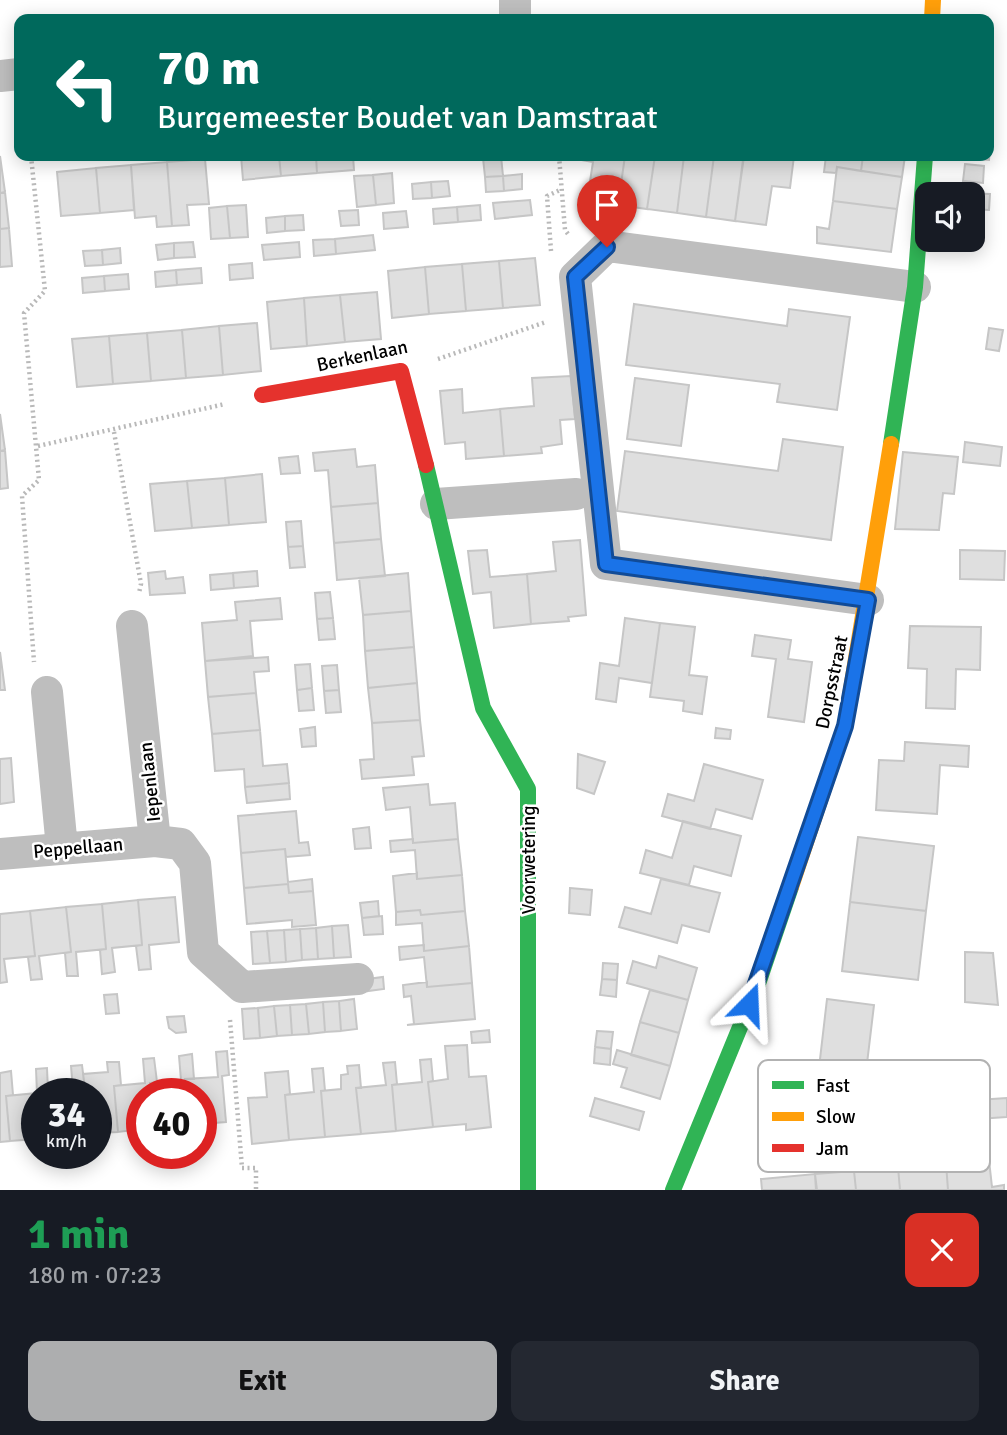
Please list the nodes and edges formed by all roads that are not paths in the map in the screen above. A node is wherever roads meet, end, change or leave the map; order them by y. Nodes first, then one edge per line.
1 (925, 161) edge
2 (915, 287) junction
3 (401, 372) joint
4 (262, 396) road end
5 (576, 494) dead end
6 (436, 504) junction
7 (868, 600) junction
8 (132, 626) road end
9 (47, 692) road end
10 (155, 841) junction
11 (62, 848) junction
12 (0, 854) edge
13 (358, 979) dead end
14 (528, 1190) edge
15 (673, 1190) edge

1 - 2 street, Dorpsstraat
2 - 7 street, Dorpsstraat
2 - 7 street
3 - 4 street, Berkenlaan
3 - 6 street, Voorwetering
5 - 6 street
6 - 14 street, Voorwetering
7 - 15 street, Dorpsstraat
8 - 10 street, Iepenlaan
9 - 11 street
10 - 11 street, Peppellaan
10 - 13 street, Iepenlaan
11 - 12 street, Peppellaan

